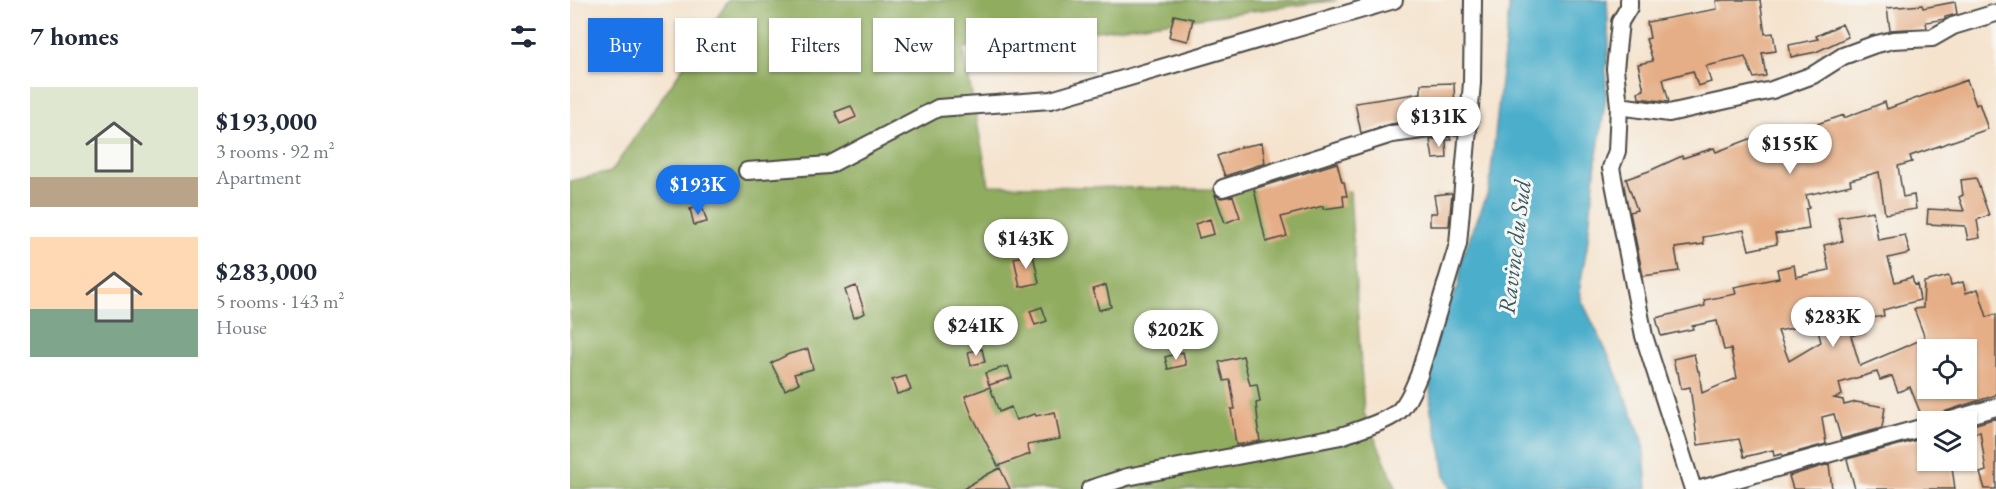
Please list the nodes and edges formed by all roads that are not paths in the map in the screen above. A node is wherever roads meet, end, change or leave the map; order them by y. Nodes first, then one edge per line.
1 (1394, 0) edge
2 (1473, 0) edge
3 (1629, 0) edge
4 (1996, 13) edge
5 (1619, 106) junction
6 (1468, 124) junction
7 (747, 171) dead end
8 (1223, 188) dead end
9 (1996, 407) edge
10 (1977, 413) edge
11 (1917, 429) edge
12 (1090, 489) edge
13 (1694, 489) edge
14 (1701, 489) edge

1 - 7 street
2 - 6 street
3 - 5 street
4 - 5 street
5 - 13 street
6 - 8 street
6 - 12 street
9 - 10 street
11 - 14 street

